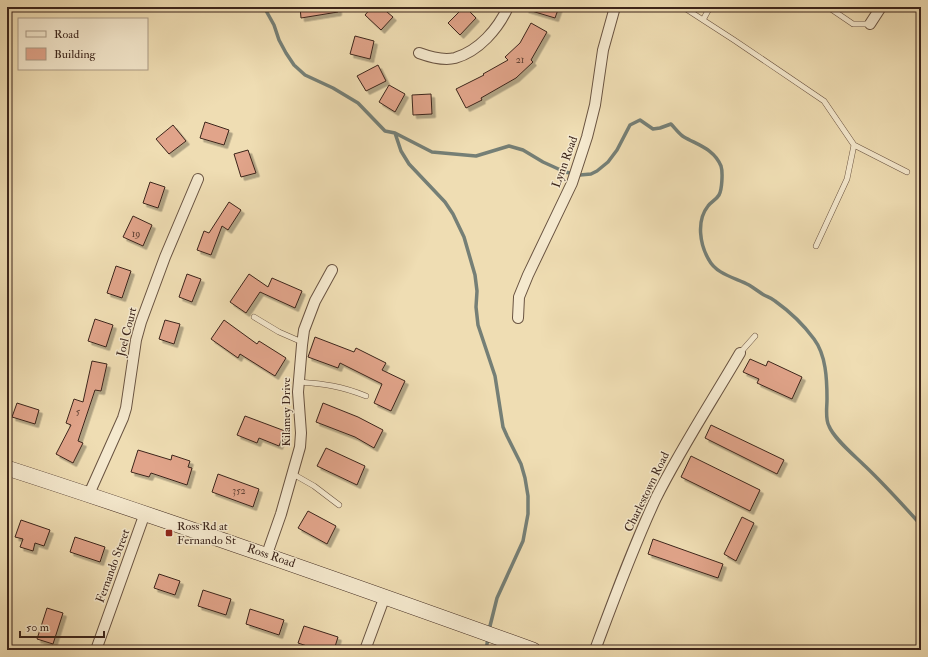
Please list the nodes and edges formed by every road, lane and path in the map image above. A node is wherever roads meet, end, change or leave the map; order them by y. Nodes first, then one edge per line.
1 (508, 7) edge
2 (615, 7) edge
3 (683, 7) edge
4 (710, 7) edge
5 (828, 7) edge
6 (881, 7) edge
7 (703, 20) junction
8 (870, 24) joint
9 (419, 53) dead end
10 (854, 145) junction
11 (907, 172) dead end
12 (198, 179) dead end
13 (816, 246) dead end
14 (332, 270) dead end
15 (254, 317) dead end
16 (518, 318) dead end
17 (754, 336) dead end
18 (302, 342) junction
19 (740, 353) joint
20 (299, 382) junction
21 (366, 396) dead end
22 (7, 468) edge
23 (293, 474) junction
24 (90, 494) junction
25 (339, 505) dead end
26 (146, 513) junction
27 (267, 554) junction
28 (385, 596) junction
29 (96, 650) edge
30 (365, 650) edge
31 (533, 650) edge
32 (595, 650) edge

1 - 9 street
2 - 16 street, Lynn Road
3 - 7 lane
4 - 7 lane
5 - 8 lane
6 - 8 street
7 - 10 lane
10 - 11 lane
10 - 13 lane
12 - 24 street, Joel Court
14 - 18 street, Kilamey Drive
15 - 18 lane
17 - 19 lane
18 - 20 street, Kilamey Drive
19 - 32 street, Charlestown Road
20 - 21 lane
20 - 23 street, Kilamey Drive
22 - 24 street, Ross Road
23 - 25 lane
23 - 27 street, Kilamey Drive
24 - 26 street, Ross Road
26 - 27 street, Ross Road
26 - 29 street, Fernando Street
27 - 28 street, Ross Road
28 - 30 street
28 - 31 street, Ross Road

